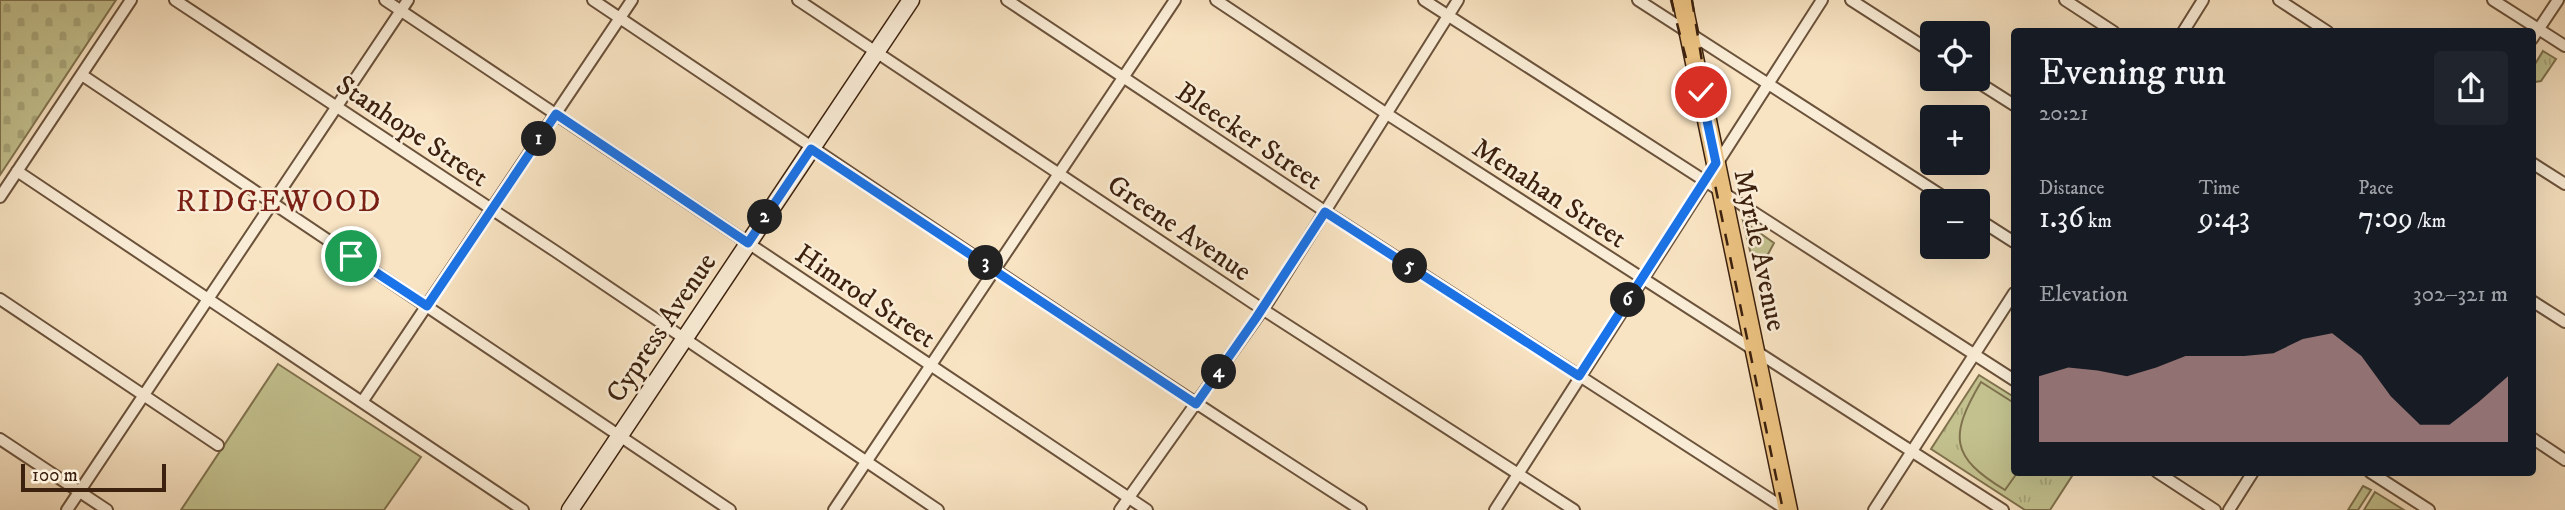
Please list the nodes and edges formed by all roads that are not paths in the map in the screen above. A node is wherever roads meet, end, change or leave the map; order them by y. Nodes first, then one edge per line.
1 (131, 0) edge
2 (175, 0) edge
3 (385, 0) edge
4 (408, 0) edge
5 (593, 0) edge
6 (632, 0) edge
7 (798, 0) edge
8 (911, 0) edge
9 (1007, 0) edge
10 (1175, 0) edge
11 (1216, 0) edge
12 (1424, 0) edge
13 (1458, 0) edge
14 (1638, 0) edge
15 (1682, 0) edge
16 (1822, 0) edge
17 (1851, 0) edge
18 (2065, 0) edge
19 (2203, 0) edge
20 (2279, 0) edge
21 (2493, 0) edge
22 (2558, 0) edge
23 (401, 11) junction
24 (1448, 16) junction
25 (620, 18) junction
26 (2108, 28) edge
27 (2186, 28) edge
28 (2322, 28) edge
29 (2528, 28) edge
30 (1689, 33) junction
31 (2536, 33) edge
32 (2536, 34) edge
33 (1920, 44) edge
34 (2565, 46) edge
35 (875, 53) junction
36 (82, 75) junction
37 (1124, 78) junction
38 (1768, 84) junction
39 (1990, 90) edge
40 (2011, 103) edge
41 (337, 107) junction
42 (556, 114) junction
43 (1387, 114) junction
44 (811, 149) junction
45 (1716, 163) junction
46 (2536, 166) edge
47 (18, 171) junction
48 (1059, 174) junction
49 (1705, 181) junction
50 (2565, 184) edge
51 (1931, 189) edge
52 (1722, 194) junction
53 (0, 197) edge
54 (272, 203) junction
55 (491, 210) junction
56 (1325, 212) junction
57 (1990, 227) edge
58 (2011, 241) edge
59 (748, 243) junction
60 (995, 270) junction
61 (1642, 278) junction
62 (2011, 298) edge
63 (0, 299) edge
64 (208, 299) junction
65 (2536, 304) edge
66 (427, 306) junction
67 (1262, 309) junction
68 (2565, 322) edge
69 (682, 339) junction
70 (1755, 352) junction
71 (1975, 355) junction
72 (931, 366) junction
73 (1579, 376) junction
74 (2011, 378) edge
75 (144, 395) junction
76 (362, 402) junction
77 (1196, 404) junction
78 (619, 435) junction
79 (0, 439) edge
80 (2536, 442) edge
81 (218, 445) dead end
82 (1912, 452) junction
83 (2565, 460) edge
84 (866, 462) junction
85 (1519, 474) junction
86 (2163, 476) edge
87 (2250, 476) edge
88 (2376, 476) edge
89 (79, 492) junction
90 (1129, 498) junction
91 (67, 510) edge
92 (107, 510) edge
93 (523, 510) edge
94 (570, 510) edge
95 (730, 510) edge
96 (834, 510) edge
97 (938, 510) edge
98 (1120, 510) edge
99 (1147, 510) edge
100 (1361, 510) edge
101 (1495, 510) edge
102 (1574, 510) edge
103 (1788, 510) edge
104 (1874, 510) edge
105 (2003, 510) edge
106 (2215, 510) edge
107 (2229, 510) edge
108 (2429, 510) edge

1 - 36 street
2 - 41 street, Stanhope Street
3 - 23 street, Himrod Street
4 - 23 street
5 - 25 street
6 - 25 street
7 - 35 street, Greene Avenue
8 - 35 main road, Cypress Avenue
9 - 37 street, Bleecker Street
10 - 37 street
11 - 43 street, Menahan Street
12 - 24 street
13 - 24 street
14 - 30 street
15 - 30 main road, Myrtle Avenue
16 - 38 street
17 - 33 street
18 - 26 street
19 - 27 street
20 - 28 street
21 - 29 street
22 - 31 street
23 - 41 street
23 - 42 street, Himrod Street
24 - 43 street
24 - 49 street
25 - 42 street
25 - 44 street
30 - 38 street
30 - 45 main road, Myrtle Avenue
32 - 34 street
35 - 44 main road, Cypress Avenue
35 - 48 street, Greene Avenue
36 - 47 street
36 - 54 street
37 - 48 street
37 - 56 street, Bleecker Street
38 - 45 street
38 - 51 street
39 - 40 street
41 - 54 street
41 - 55 street, Stanhope Street
42 - 55 street
42 - 59 street, Himrod Street
43 - 56 street
43 - 61 street, Menahan Street
44 - 59 main road, Cypress Avenue
44 - 60 street
45 - 49 street
45 - 52 main road, Myrtle Avenue
46 - 50 street
47 - 53 street
47 - 64 street
48 - 60 street
48 - 67 street, Greene Avenue
49 - 52 street
49 - 61 street
52 - 70 main road, Myrtle Avenue
52 - 71 street
54 - 64 street
54 - 66 street
55 - 66 street
55 - 69 street, Stanhope Street
56 - 67 street
56 - 73 street, Bleecker Street
57 - 58 street
59 - 69 main road, Cypress Avenue
59 - 72 street, Himrod Street
60 - 72 street
60 - 77 street
61 - 70 street, Menahan Street
61 - 73 street
62 - 71 street
63 - 75 street
64 - 75 street
64 - 76 street
65 - 68 street
66 - 76 street
66 - 78 street
67 - 77 street
67 - 85 street, Greene Avenue
69 - 78 main road, Cypress Avenue
69 - 84 street, Stanhope Street
70 - 82 street, Menahan Street
70 - 103 main road, Myrtle Avenue
71 - 74 street
71 - 82 street
72 - 84 street
72 - 90 street, Himrod Street
73 - 85 street
73 - 103 street, Bleecker Street
75 - 81 street
75 - 89 street
76 - 93 street
77 - 90 street
77 - 100 street
78 - 94 main road, Cypress Avenue
78 - 95 street
79 - 89 street
80 - 83 street
82 - 104 street
82 - 105 street, Menahan Street
84 - 96 street
84 - 97 street, Stanhope Street
85 - 101 street
85 - 102 street, Greene Avenue
86 - 106 street
87 - 107 street
88 - 108 street
89 - 91 street
89 - 92 street
90 - 98 street
90 - 99 street, Himrod Street

